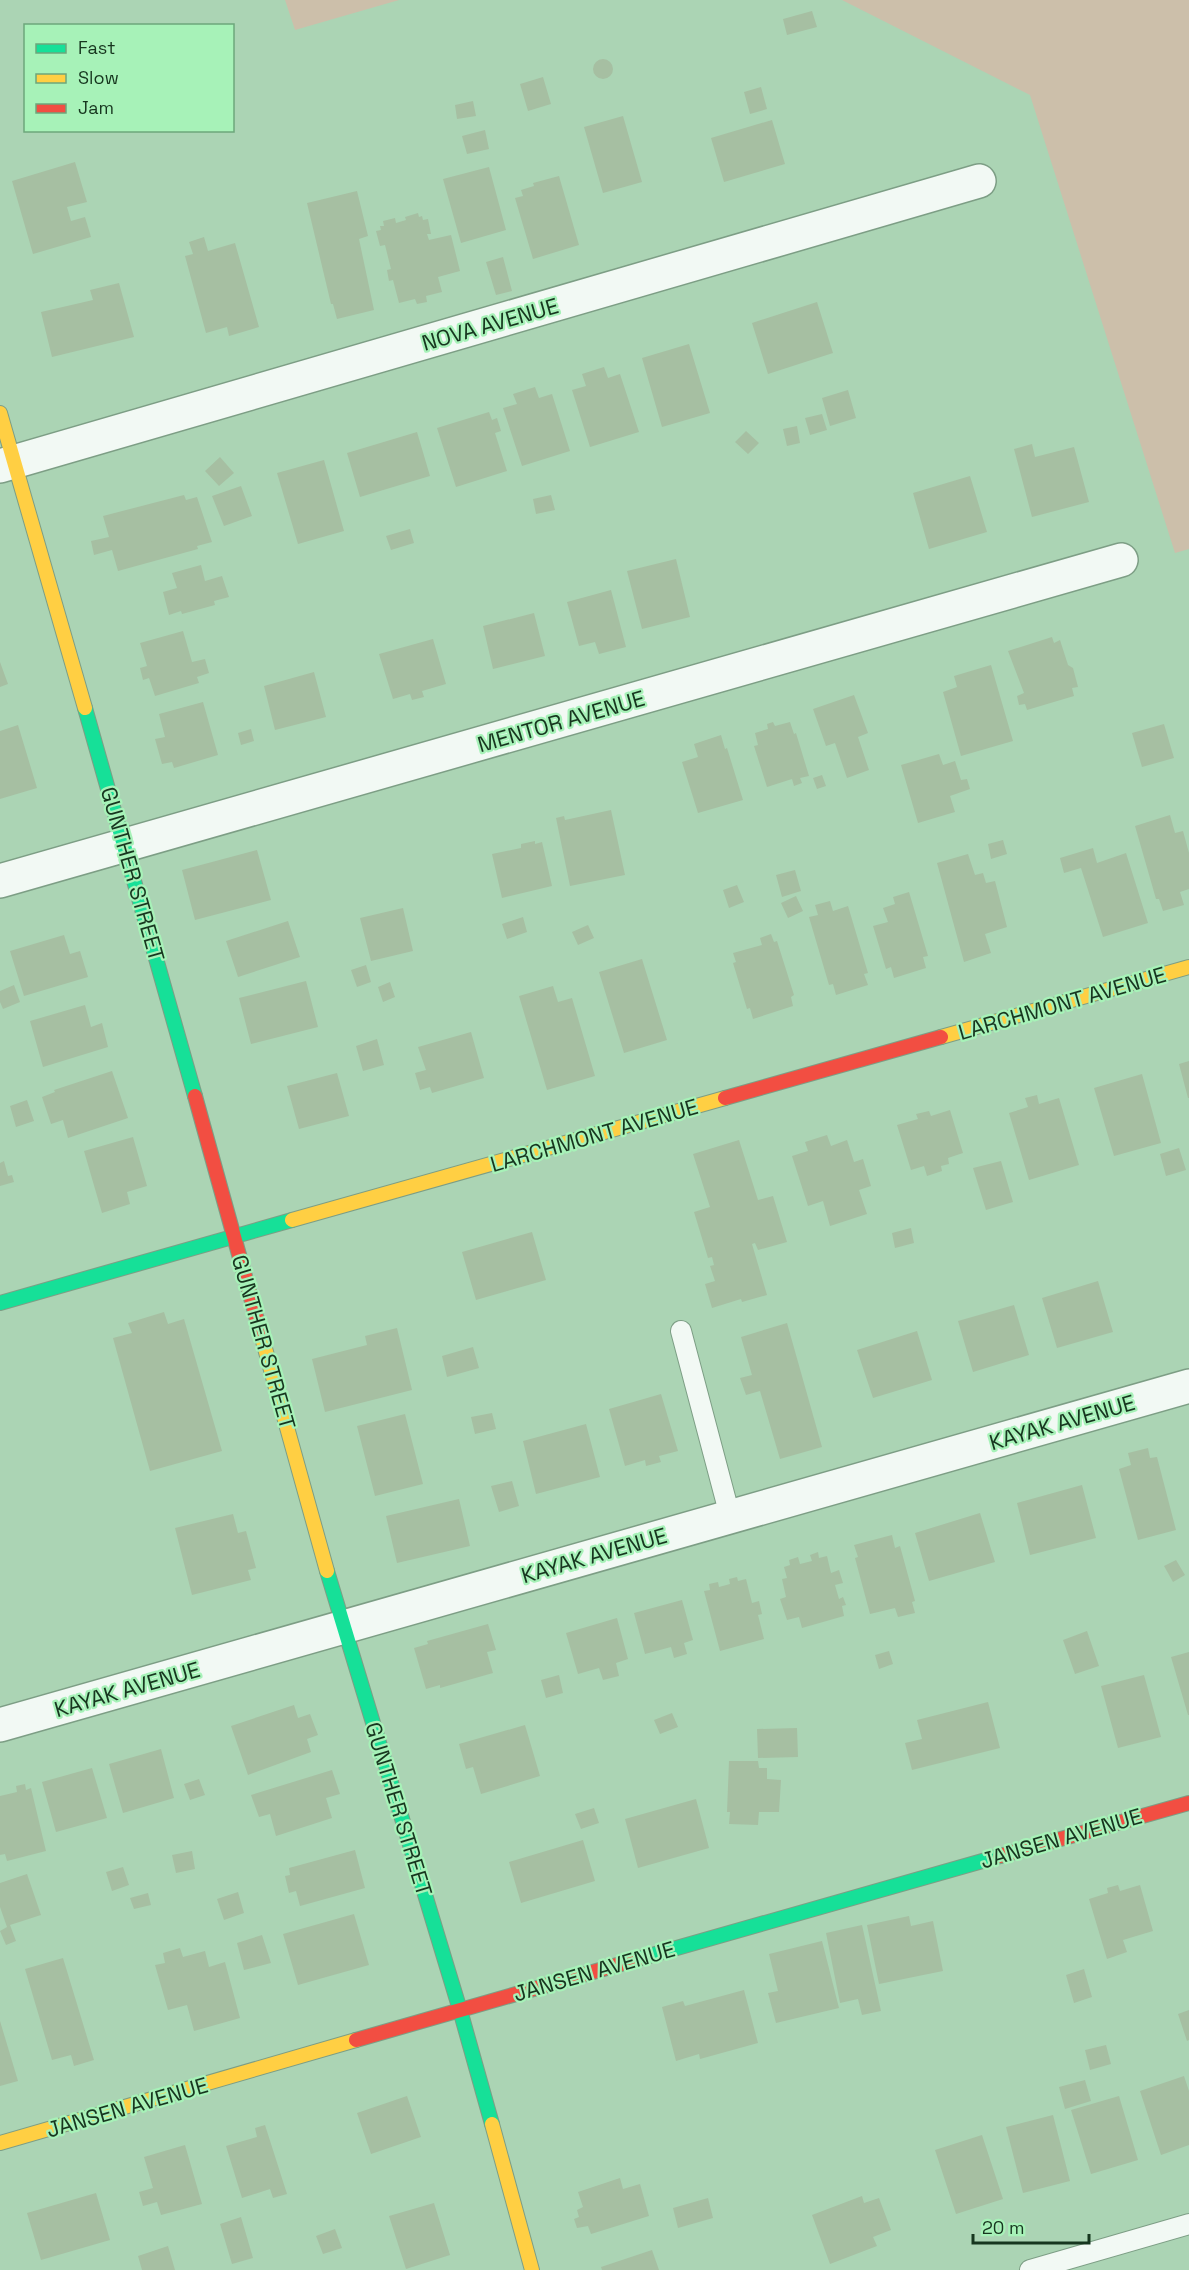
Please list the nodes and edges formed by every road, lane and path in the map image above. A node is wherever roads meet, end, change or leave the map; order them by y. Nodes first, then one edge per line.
1 (979, 181) dead end
2 (0, 413) edge
3 (7, 464) edge
4 (1121, 560) dead end
5 (125, 846) junction
6 (0, 881) edge
7 (1189, 967) edge
8 (234, 1237) junction
9 (0, 1304) edge
10 (681, 1331) dead end
11 (1189, 1386) edge
12 (730, 1516) junction
13 (343, 1626) junction
14 (0, 1725) edge
15 (1189, 1803) edge
16 (460, 2010) junction
17 (0, 2143) edge
18 (1189, 2224) edge
19 (532, 2270) edge
20 (1029, 2270) edge

1 - 3 street, NOVA AVENUE
2 - 3 street, GUNTHER STREET
3 - 5 street, GUNTHER STREET
4 - 5 street, MENTOR AVENUE
5 - 6 street, MENTOR AVENUE
5 - 8 street, GUNTHER STREET
7 - 8 street, LARCHMONT AVENUE
8 - 9 street, LARCHMONT AVENUE
8 - 13 street, GUNTHER STREET
10 - 12 lane
11 - 12 street, KAYAK AVENUE
12 - 13 street, KAYAK AVENUE
13 - 14 street, KAYAK AVENUE
13 - 16 street, GUNTHER STREET
15 - 16 street, JANSEN AVENUE
16 - 17 street, JANSEN AVENUE
16 - 19 street, GUNTHER STREET
18 - 20 lane

